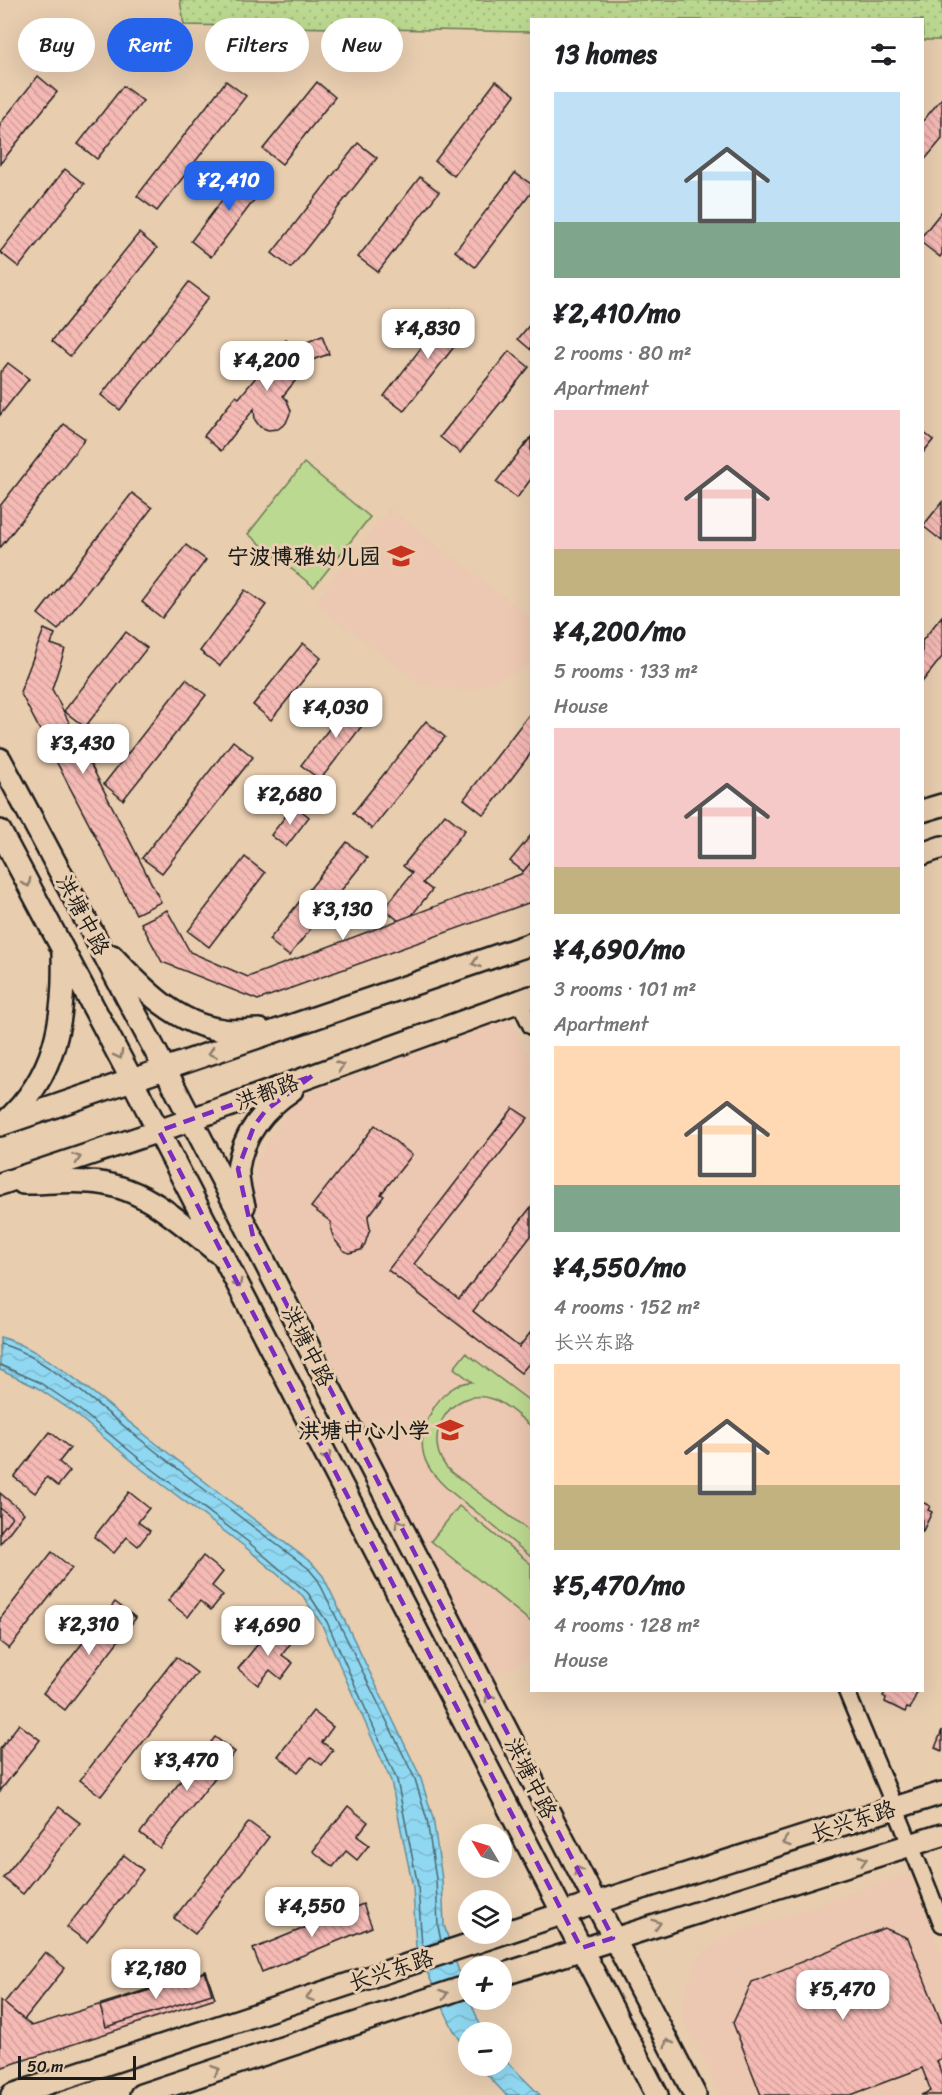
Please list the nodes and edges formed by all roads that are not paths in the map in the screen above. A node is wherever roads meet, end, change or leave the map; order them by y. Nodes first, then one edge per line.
1 (0, 759) edge
2 (942, 805) edge
3 (924, 810) edge
4 (0, 831) edge
5 (942, 847) edge
6 (924, 853) edge
7 (95, 939) junction
8 (530, 944) edge
9 (63, 950) junction
10 (525, 999) edge
11 (530, 1022) edge
12 (278, 1030) junction
13 (165, 1069) junction
14 (312, 1076) junction
15 (132, 1080) junction
16 (191, 1119) junction
17 (1, 1125) edge
18 (159, 1131) junction
19 (1, 1184) edge
20 (254, 1241) junction
21 (225, 1260) junction
22 (847, 1692) edge
23 (942, 1793) edge
24 (894, 1808) junction
25 (942, 1835) edge
26 (912, 1844) junction
27 (595, 1903) junction
28 (563, 1914) junction
29 (942, 1924) edge
30 (614, 1938) junction
31 (580, 1948) junction
32 (512, 1971) edge
33 (458, 1989) edge
34 (12, 2095) edge
35 (141, 2095) edge
36 (657, 2095) edge
37 (695, 2095) edge

1 - 7 main road, 洪塘中路
2 - 3 main road
4 -> 9 main road, 洪塘中路
5 - 6 main road
7 - 12 main road
7 - 13 main road, 洪塘中路
8 -> 12 main road
9 -> 15 main road, 洪塘中路
9 - 17 main road
10 - 11 street
14 -> 10 main road, 洪都路
12 -> 13 main road
13 - 15 main road
13 - 16 main road, 洪塘中路
14 - 16 main road, 洪都路
14 - 20 main road
15 - 17 main road
15 - 18 main road, 洪塘中路
16 - 18 main road, 洪都路
16 - 20 main road, 洪塘中路
19 -> 18 main road, 洪都路
18 - 21 main road, 洪塘中路
19 - 21 main road
27 -> 20 main road, 洪塘中路
21 -> 28 main road, 洪塘中路
22 - 24 street
23 - 24 main road, 长兴东路
24 - 26 street
24 -> 27 main road, 长兴东路
25 - 26 main road, 长兴东路
26 - 29 street
30 -> 26 main road, 长兴东路
27 - 28 main road, 长兴东路
27 - 30 main road, 洪塘中路
28 - 31 main road, 洪塘中路
28 -> 34 main road, 长兴东路
30 - 31 main road, 长兴东路
37 -> 30 main road, 洪塘中路
31 - 32 main road, 长兴东路
31 - 36 main road, 洪塘中路
35 -> 33 main road, 长兴东路

